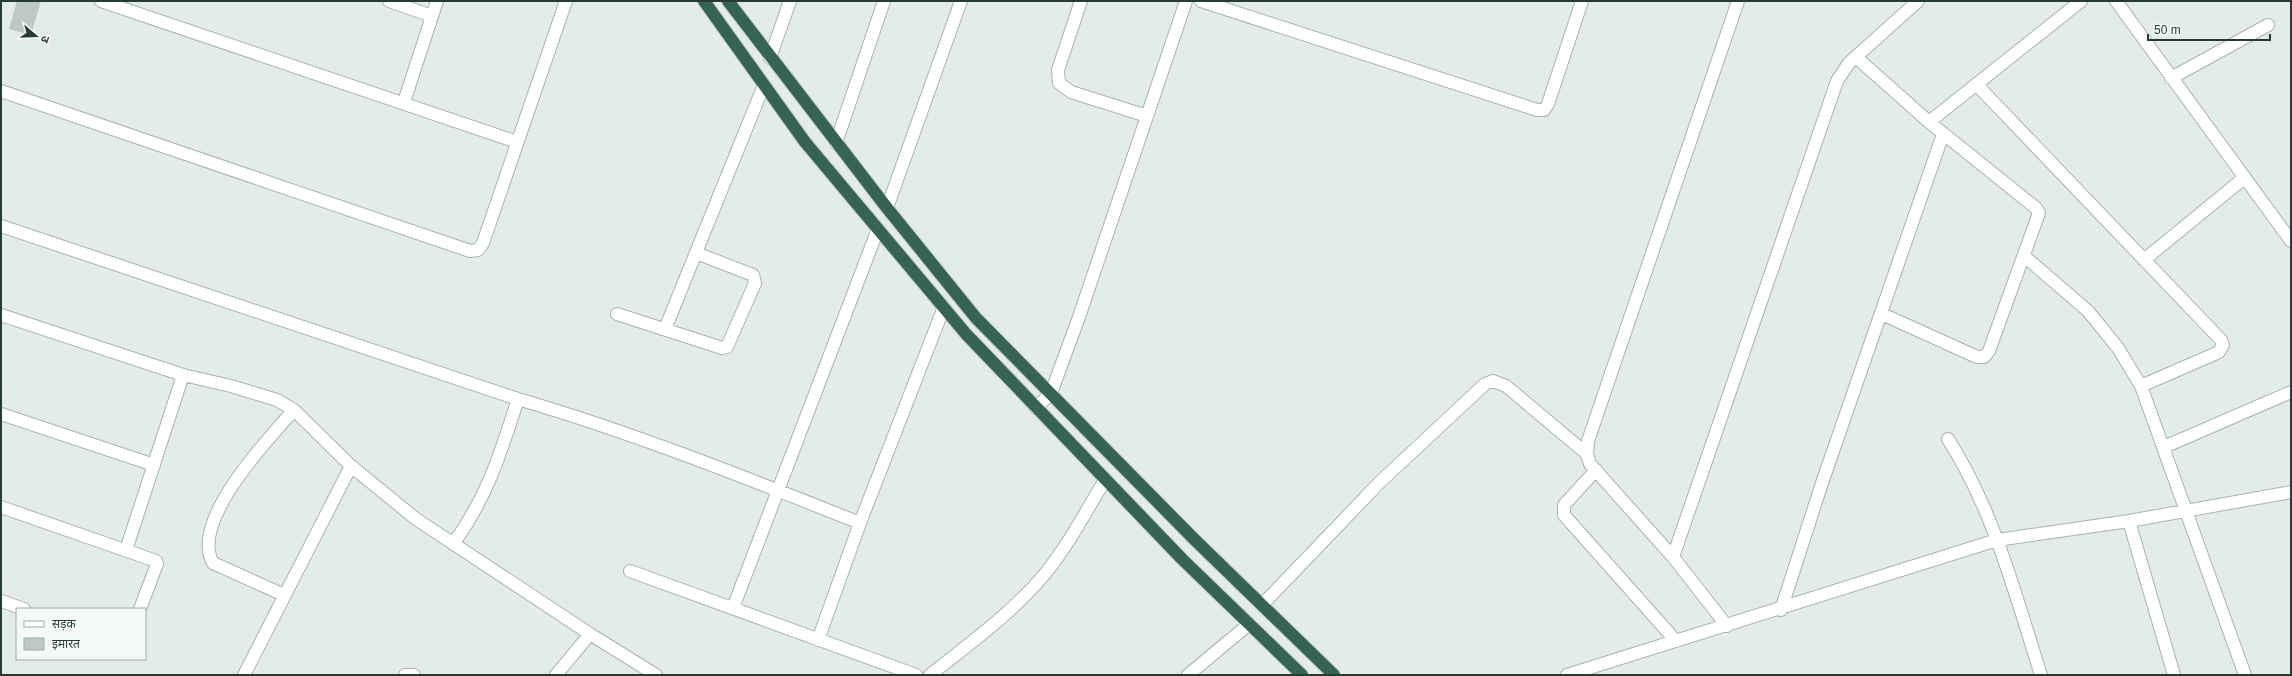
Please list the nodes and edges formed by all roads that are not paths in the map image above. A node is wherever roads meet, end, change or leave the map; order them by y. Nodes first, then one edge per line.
1 (101, 1) edge
2 (389, 1) edge
3 (437, 1) edge
4 (566, 1) edge
5 (704, 1) edge
6 (728, 1) edge
7 (790, 1) edge
8 (884, 1) edge
9 (961, 1) edge
10 (1081, 1) edge
11 (1186, 1) edge
12 (1201, 1) edge
13 (1582, 1) edge
14 (1738, 1) edge
15 (1918, 1) edge
16 (2081, 1) edge
17 (2116, 1) edge
18 (432, 16) junction
19 (2268, 25) dead end
20 (1856, 56) junction
21 (770, 58) junction
22 (2171, 78) junction
23 (1976, 84) junction
24 (764, 85) junction
25 (1, 91) edge
26 (404, 102) junction
27 (1148, 116) junction
28 (1929, 122) junction
29 (1943, 134) junction
30 (516, 142) junction
31 (836, 143) junction
32 (2244, 178) junction
33 (887, 208) junction
34 (1, 226) edge
35 (878, 230) junction
36 (2291, 241) edge
37 (696, 253) junction
38 (2024, 256) junction
39 (2144, 260) junction
40 (944, 307) junction
41 (617, 314) dead end
42 (1882, 314) junction
43 (1, 315) edge
44 (666, 328) junction
45 (183, 375) junction
46 (2141, 386) junction
47 (2291, 392) edge
48 (1051, 393) junction
49 (518, 399) junction
50 (1036, 408) junction
51 (294, 410) junction
52 (1, 414) edge
53 (1948, 439) dead end
54 (2164, 447) junction
55 (1587, 454) junction
56 (154, 465) junction
57 (351, 466) junction
58 (1596, 470) junction
59 (1105, 480) junction
60 (777, 490) junction
61 (2291, 493) edge
62 (1, 507) edge
63 (2184, 510) junction
64 (2129, 521) junction
65 (860, 523) junction
66 (1997, 540) junction
67 (453, 544) junction
68 (126, 550) junction
69 (1673, 557) junction
70 (630, 571) dead end
71 (284, 595) junction
72 (1, 601) edge
73 (1262, 605) junction
74 (21, 608) edge
75 (140, 608) edge
76 (733, 608) junction
77 (1781, 610) junction
78 (1248, 625) junction
79 (1727, 626) junction
80 (590, 634) junction
81 (818, 640) junction
82 (1676, 641) junction
83 (244, 675) edge
84 (405, 675) edge
85 (414, 675) edge
86 (556, 675) edge
87 (656, 675) edge
88 (916, 675) edge
89 (930, 675) edge
90 (1188, 675) edge
91 (1302, 675) edge
92 (1334, 675) edge
93 (1566, 675) edge
94 (2041, 675) edge
95 (2174, 675) edge
96 (2244, 675) edge

1 - 26 street
2 - 18 street
3 - 18 street
4 - 30 street
5 - 24 highway
6 - 21 highway
7 - 21 street
8 - 31 street
9 - 33 street
10 - 27 street
11 - 27 street
12 - 13 street
14 - 55 street
15 - 20 street
16 - 23 street
17 - 22 street
18 - 26 street
19 - 22 street
20 - 28 street
20 - 69 street
21 - 31 highway
22 - 32 street
23 - 28 street
23 - 39 street
24 - 35 highway
24 - 37 street
25 - 30 street
26 - 30 street
27 - 48 street
28 - 29 street
29 - 38 street
29 - 42 street
31 - 33 highway
32 - 36 street
32 - 39 street
33 - 48 highway
34 - 49 street
35 - 40 highway
35 - 60 street
37 - 44 street
37 - 44 street
38 - 42 street
38 - 46 street
39 - 46 street
40 - 50 highway
40 - 65 street
41 - 44 street
42 - 77 street
43 - 45 street
45 - 51 street
45 - 56 street
46 - 54 street
47 - 54 street
48 - 50 street
48 - 73 highway
49 - 60 street
49 - 67 street
50 - 59 highway
51 - 57 street
51 - 71 street
52 - 56 street
53 - 66 street
54 - 63 street
55 - 58 street
55 - 73 street
56 - 68 street
57 - 67 street
57 - 71 street
58 - 69 street
58 - 82 street
59 - 78 highway
59 - 89 street
60 - 65 street
60 - 76 street
61 - 63 street
62 - 68 street
63 - 64 street
63 - 96 street
64 - 66 street
64 - 95 street
65 - 81 street
66 - 77 street
66 - 94 street
67 - 80 street
68 - 75 street
69 - 79 street
70 - 76 street
71 - 83 street
72 - 74 street
73 - 92 highway
76 - 81 street
77 - 79 street
78 - 90 street
78 - 91 highway
79 - 82 street
80 - 86 street
80 - 87 street
81 - 88 street
82 - 93 street
84 - 85 street

